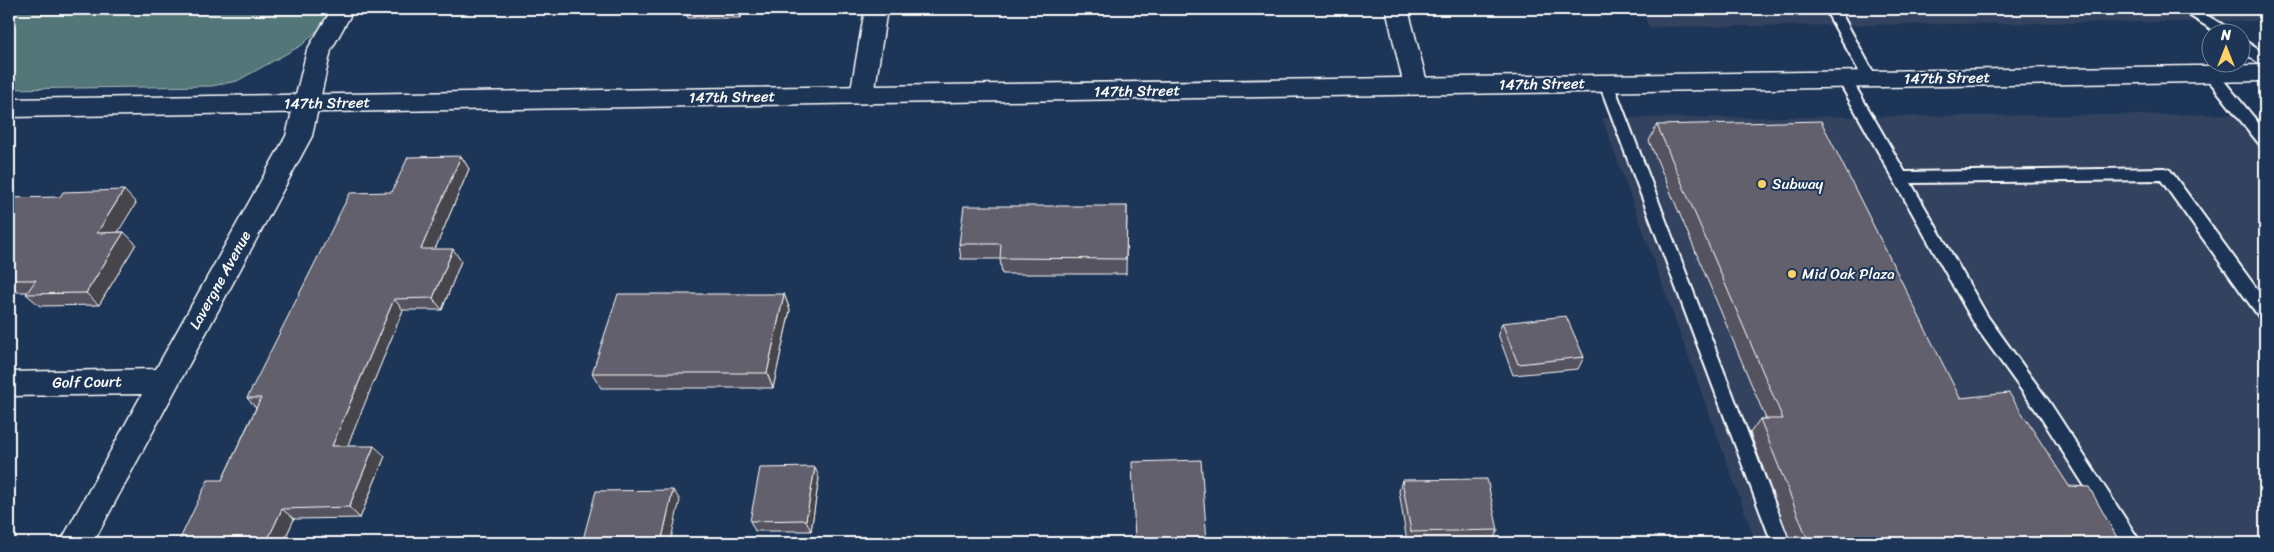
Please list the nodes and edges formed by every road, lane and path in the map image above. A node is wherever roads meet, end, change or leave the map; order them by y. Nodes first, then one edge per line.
1 (343, 9) edge
2 (876, 9) edge
3 (1397, 9) edge
4 (1832, 9) edge
5 (2186, 9) edge
6 (2208, 22) edge
7 (2252, 51) edge
8 (2265, 61) edge
9 (2265, 73) edge
10 (2211, 74) junction
11 (1870, 79) junction
12 (1845, 80) junction
13 (1606, 84) junction
14 (1416, 86) junction
15 (862, 95) junction
16 (306, 103) junction
17 (9, 108) edge
18 (2265, 141) edge
19 (1900, 178) junction
20 (2265, 312) edge
21 (165, 381) junction
22 (9, 384) edge
23 (76, 543) edge
24 (1781, 543) edge
25 (2132, 543) edge

1 - 16 main road, Lavergne Avenue
2 - 15 main road
3 - 14 main road
4 - 11 lane
5 - 6 lane
7 - 8 lane
9 - 10 main road, 147th Street
10 - 11 main road, 147th Street
10 - 18 lane
11 - 12 main road, 147th Street
12 - 13 main road, 147th Street
12 - 19 lane
13 - 14 main road, 147th Street
13 - 24 lane
14 - 15 main road, 147th Street
15 - 16 main road, 147th Street
16 - 17 main road, 147th Street
16 - 21 main road, Lavergne Avenue
19 - 20 lane
19 - 25 lane
21 - 22 main road, Golf Court
21 - 23 main road, Lavergne Avenue

